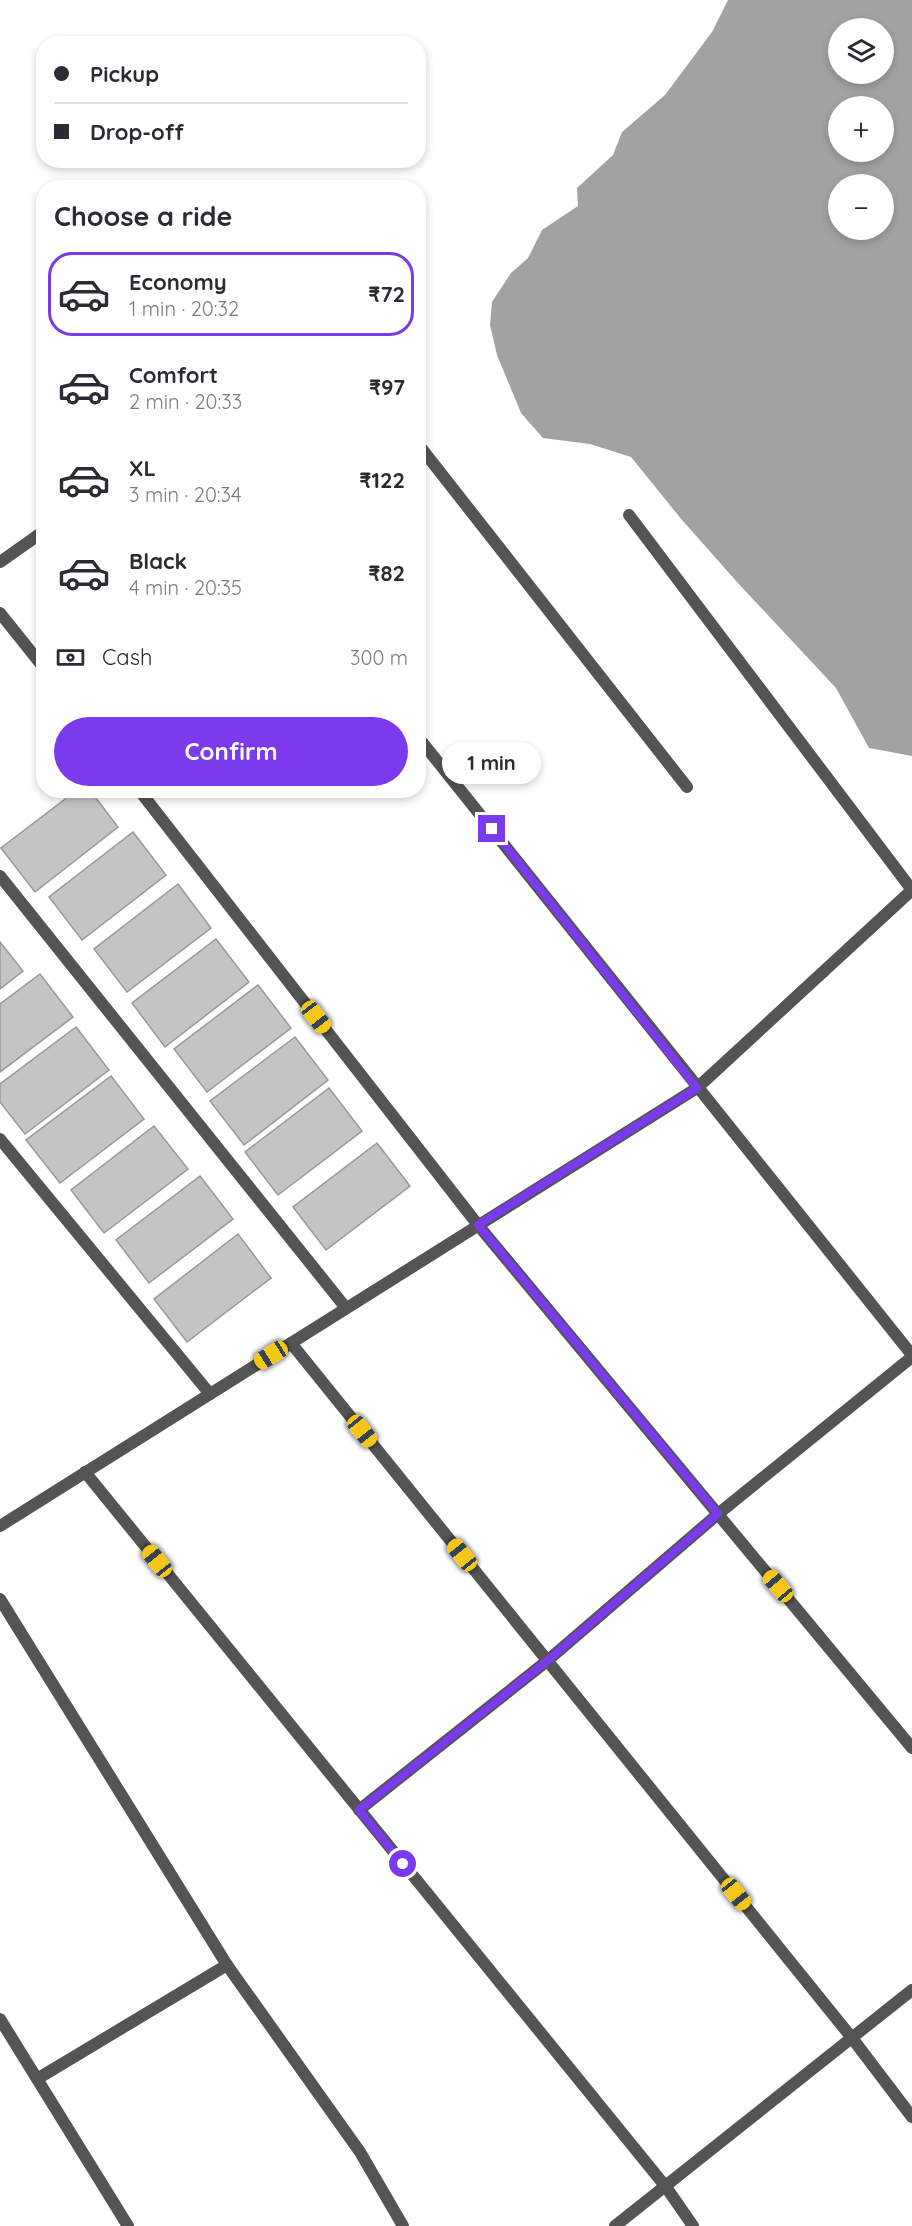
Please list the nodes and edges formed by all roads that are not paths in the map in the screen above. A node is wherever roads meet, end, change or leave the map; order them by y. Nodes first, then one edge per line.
1 (426, 454) edge
2 (629, 515) dead end
3 (36, 537) edge
4 (0, 562) edge
5 (0, 613) edge
6 (36, 658) edge
7 (426, 747) edge
8 (687, 787) dead end
9 (145, 798) edge
10 (0, 876) edge
11 (912, 890) edge
12 (697, 1088) junction
13 (0, 1139) edge
14 (478, 1225) junction
15 (346, 1308) junction
16 (291, 1343) junction
17 (912, 1356) edge
18 (210, 1394) junction
19 (85, 1472) junction
20 (718, 1514) junction
21 (0, 1526) edge
22 (0, 1599) edge
23 (547, 1661) junction
24 (912, 1748) edge
25 (359, 1810) junction
26 (227, 1965) junction
27 (912, 1990) edge
28 (0, 2019) edge
29 (852, 2038) junction
30 (37, 2079) junction
31 (912, 2117) edge
32 (666, 2187) junction
33 (128, 2226) edge
34 (403, 2226) edge
35 (615, 2226) edge
36 (693, 2226) edge

1 - 8 street
2 - 11 street
3 - 4 street
5 - 6 street
7 - 12 street
9 - 14 street
10 - 15 street
11 - 12 street
12 - 14 street
12 - 17 street
13 - 18 street
14 - 15 street
14 - 20 street
15 - 16 street
16 - 18 street
16 - 23 street
17 - 20 street
18 - 19 street
19 - 21 street
19 - 25 street
20 - 23 street
20 - 24 street
22 - 26 street
23 - 25 street
23 - 29 street
25 - 32 street
26 - 30 street
26 - 34 street
27 - 29 street
28 - 30 street
29 - 31 street
29 - 32 street
30 - 33 street
32 - 35 street
32 - 36 street

